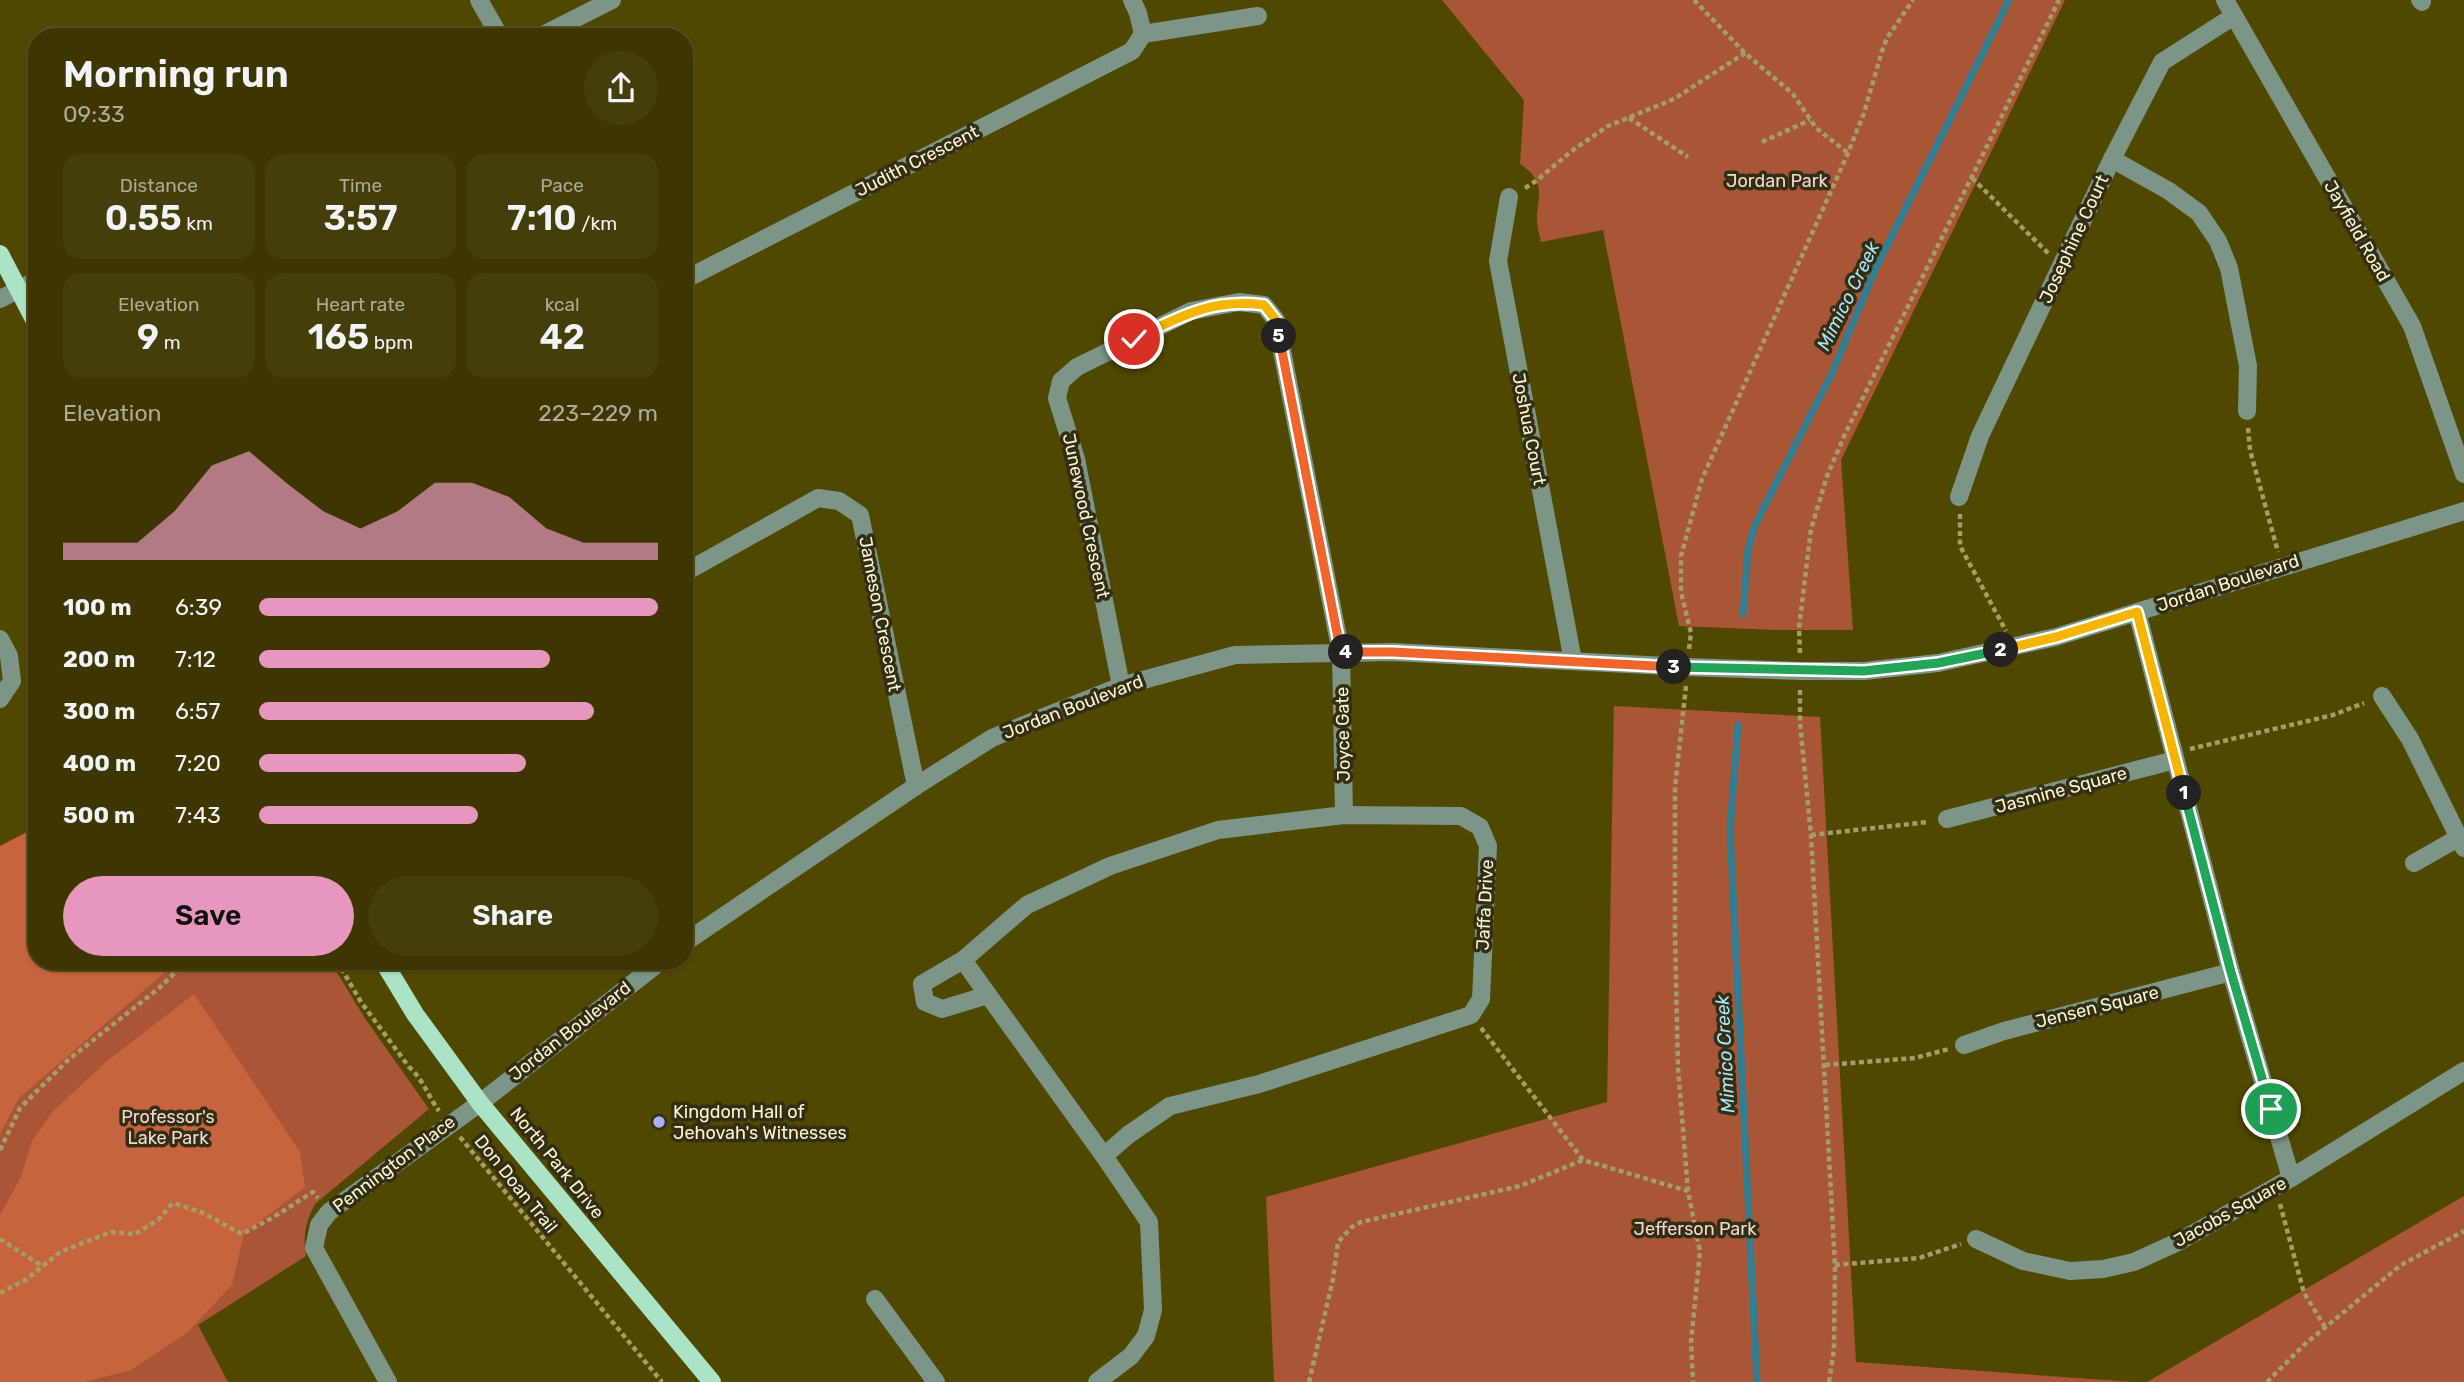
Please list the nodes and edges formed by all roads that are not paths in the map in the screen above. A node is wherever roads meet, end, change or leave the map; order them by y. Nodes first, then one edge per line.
1 (479, 0) edge
2 (612, 0) edge
3 (1132, 0) edge
4 (2229, 8) edge
5 (1258, 16) dead end
6 (495, 28) edge
7 (557, 28) edge
8 (1143, 34) junction
9 (2112, 159) junction
10 (1509, 197) road end
11 (0, 254) edge
12 (693, 275) edge
13 (28, 285) edge
14 (18, 290) junction
15 (0, 299) edge
16 (28, 309) edge
17 (2247, 411) road end
18 (2464, 474) edge
19 (1959, 497) road end
20 (2464, 511) edge
21 (693, 568) edge
22 (2137, 612) junction
23 (0, 639) edge
24 (1341, 653) junction
25 (1573, 661) junction
26 (1121, 686) junction
27 (2382, 696) road end
28 (0, 699) edge
29 (2175, 760) junction
30 (916, 786) junction
31 (1344, 815) junction
32 (1947, 819) road end
33 (2461, 843) edge
34 (2414, 863) dead end
35 (693, 937) edge
36 (962, 960) junction
37 (388, 970) edge
38 (649, 970) edge
39 (2231, 972) junction
40 (988, 995) junction
41 (1964, 1045) road end
42 (2464, 1071) edge
43 (480, 1102) junction
44 (1104, 1156) junction
45 (2291, 1178) junction
46 (1976, 1239) road end
47 (875, 1299) dead end
48 (387, 1382) edge
49 (712, 1382) edge
50 (936, 1382) edge
51 (1097, 1382) edge

1 - 6 street
2 - 7 street
3 - 8 street
4 - 9 street, Josephine Court
4 - 18 street, Jayfield Road
5 - 8 street
8 - 12 street, Judith Crescent
9 - 17 street
9 - 19 street, Josephine Court
10 - 25 street, Joshua Court
11 - 14 main road
13 - 14 street
14 - 15 street
14 - 16 main road
20 - 22 street, Jordan Boulevard
21 - 30 street, Jameson Crescent
22 - 25 street, Jordan Boulevard
22 - 29 street
23 - 28 street
24 - 25 street, Jordan Boulevard
24 - 26 street, Jordan Boulevard
24 - 26 street, Junewood Crescent
24 - 31 street, Joyce Gate
26 - 30 street, Jordan Boulevard
27 - 33 street
29 - 32 street, Jasmine Square
29 - 39 street
30 - 35 street, Jordan Boulevard
31 - 36 street, Jaffa Drive
31 - 44 street, Jaffa Drive
33 - 34 street
36 - 40 street
36 - 40 street, Jaffa Drive
37 - 43 main road, North Park Drive
38 - 43 street, Jordan Boulevard
39 - 41 street, Jensen Square
39 - 45 street
40 - 44 street
42 - 45 street, Jacobs Square
43 - 48 street, Pennington Place
43 - 49 main road, North Park Drive
44 - 51 street
45 - 46 street, Jacobs Square
47 - 50 street

